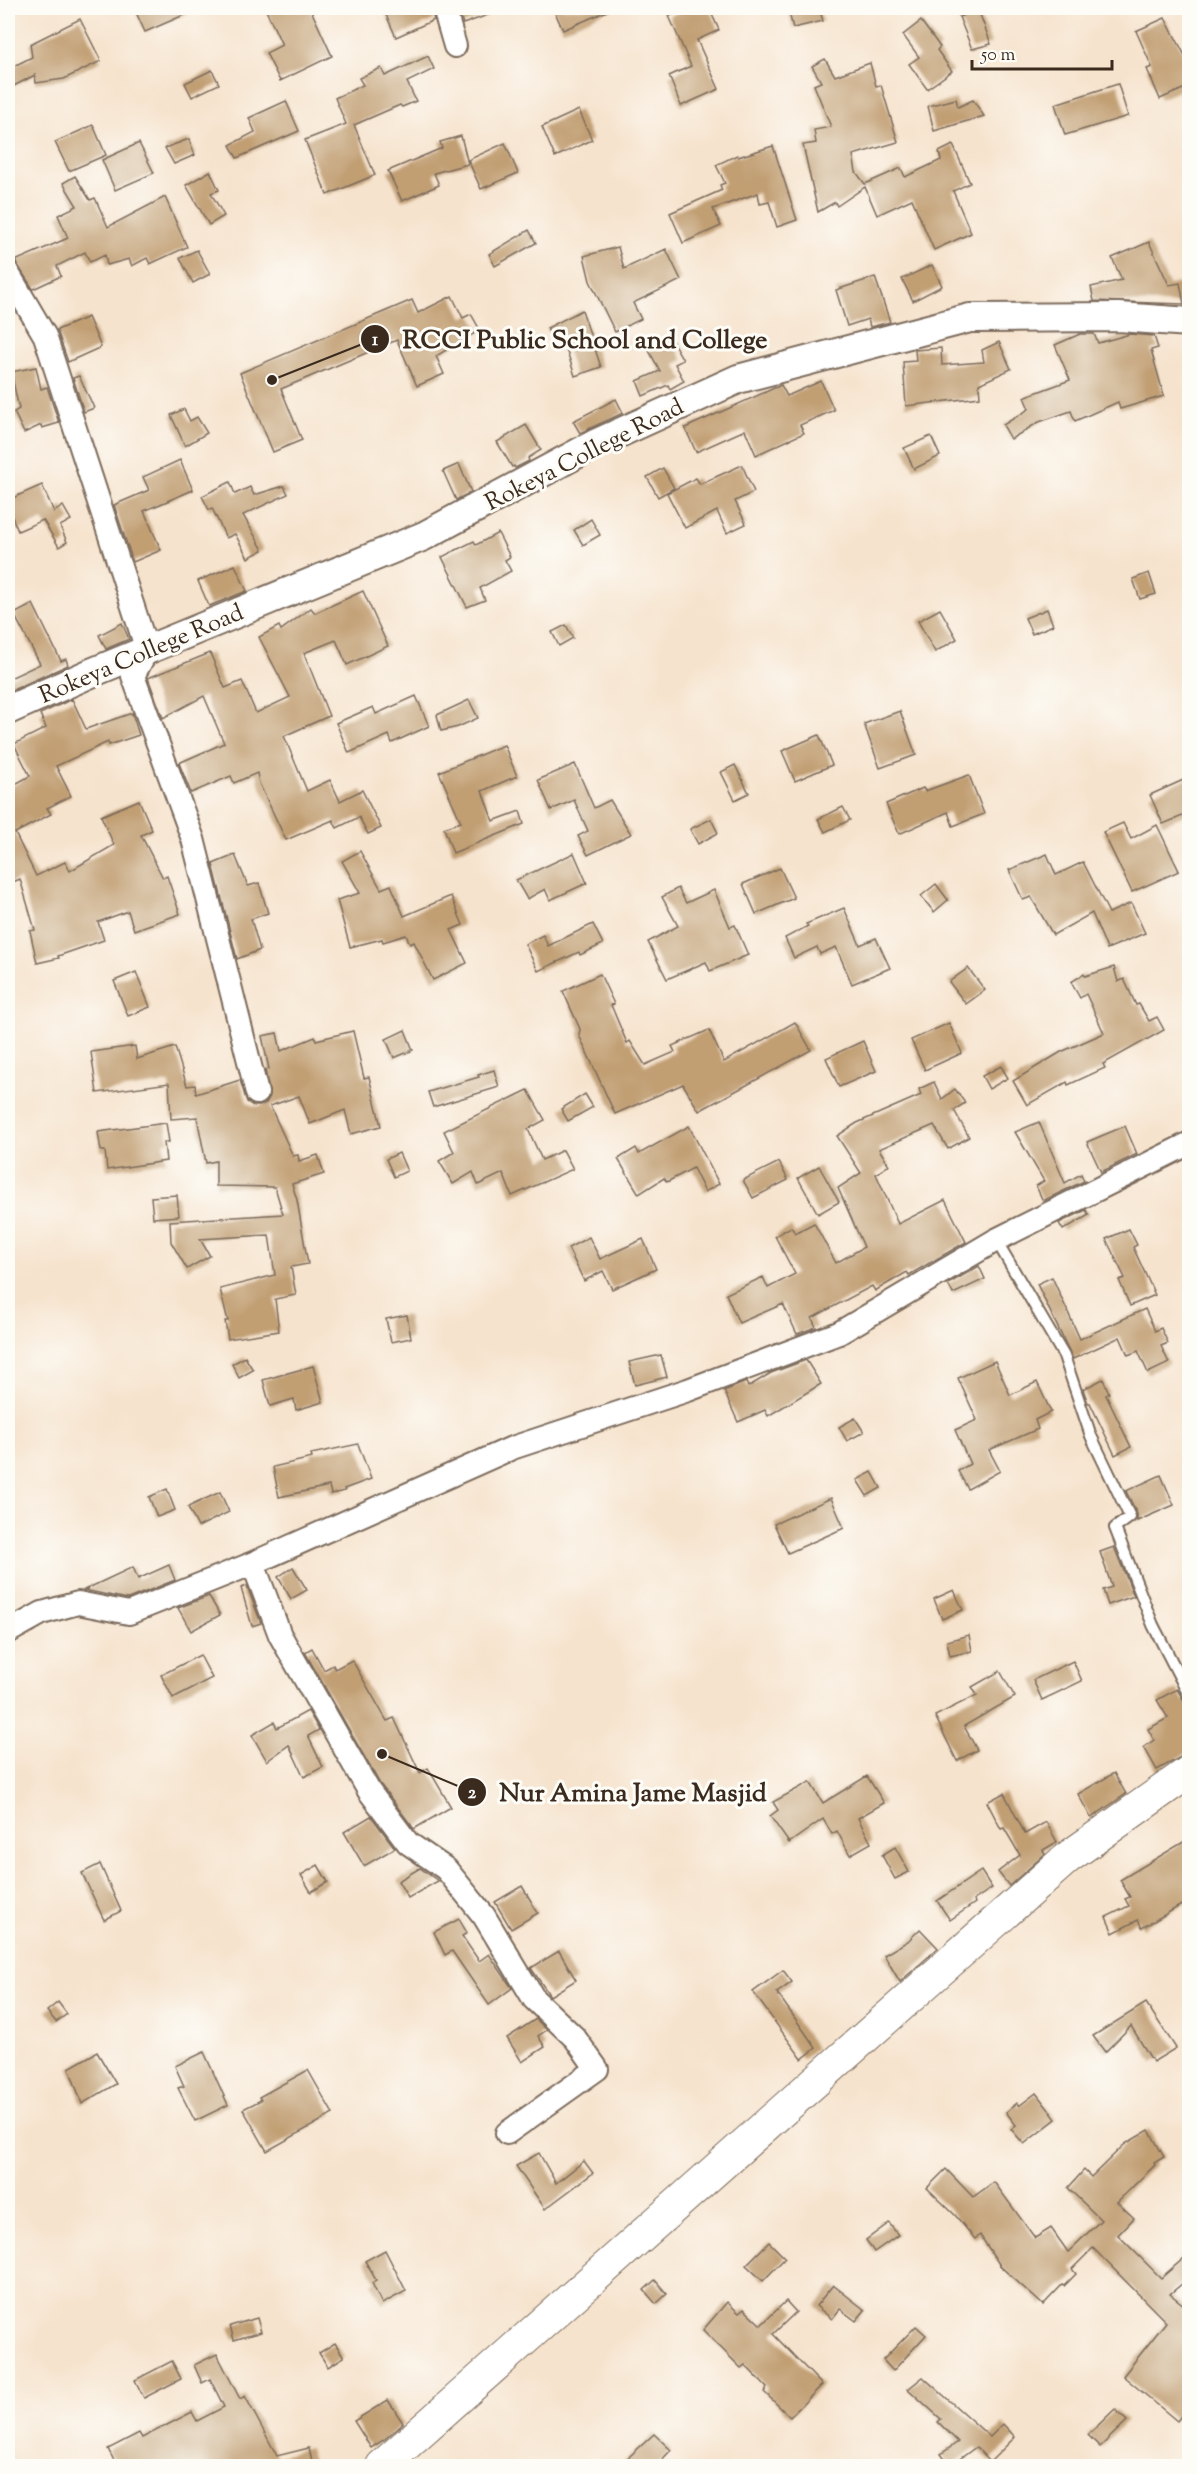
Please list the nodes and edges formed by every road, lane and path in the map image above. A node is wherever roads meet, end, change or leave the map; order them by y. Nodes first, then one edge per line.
1 (444, 8) edge
2 (455, 46) dead end
3 (8, 273) edge
4 (1190, 321) edge
5 (147, 650) junction
6 (8, 710) edge
7 (257, 1093) dead end
8 (1190, 1143) edge
9 (996, 1240) junction
10 (249, 1565) junction
11 (8, 1632) edge
12 (1190, 1697) edge
13 (1190, 1771) edge
14 (507, 2133) dead end
15 (382, 2466) edge

1 - 2 street
3 - 5 street
4 - 5 street, Rokeya College Road
5 - 6 street, Rokeya College Road
5 - 7 street
8 - 9 street
9 - 10 street
9 - 12 lane
10 - 11 street
10 - 14 street
13 - 15 main road

